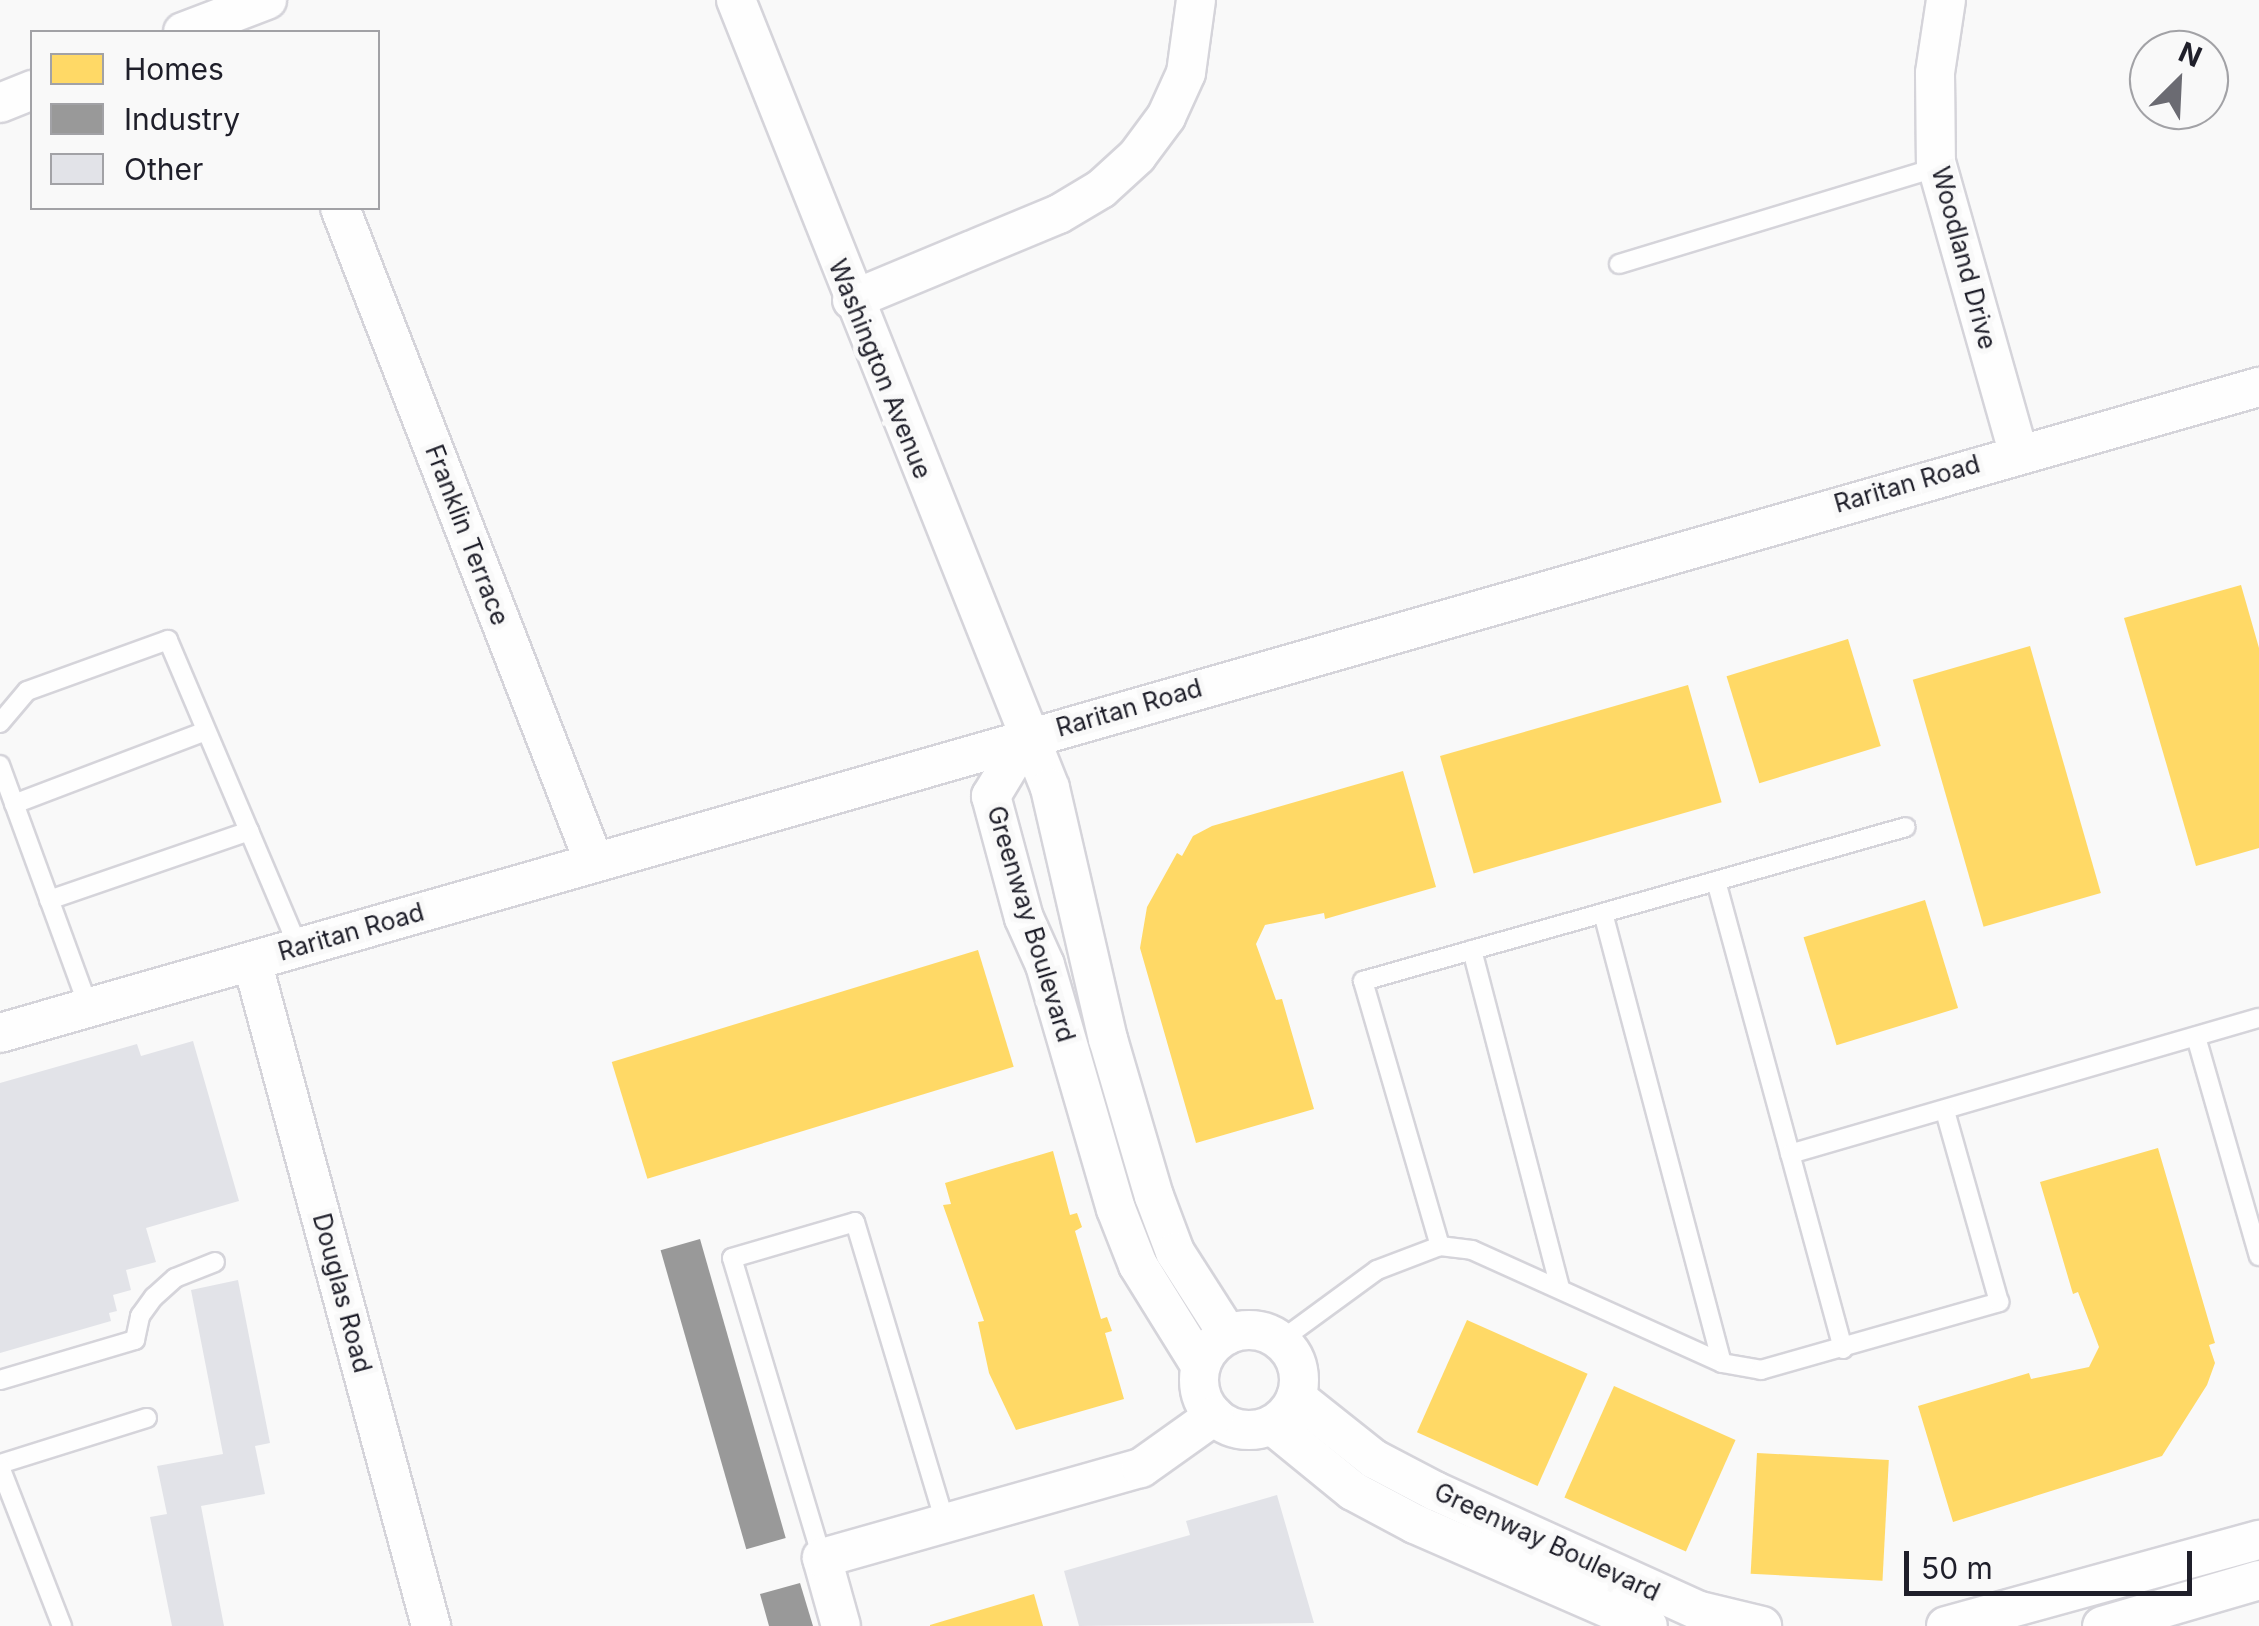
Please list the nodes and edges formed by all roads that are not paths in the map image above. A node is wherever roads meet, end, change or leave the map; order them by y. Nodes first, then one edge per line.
1 (736, 0) edge
2 (1196, 0) edge
3 (1946, 0) edge
4 (264, 9) edge
5 (190, 30) edge
6 (30, 91) edge
7 (0, 103) edge
8 (1938, 168) junction
9 (341, 210) edge
10 (1619, 264) dead end
11 (852, 300) junction
12 (2259, 388) edge
13 (2018, 452) junction
14 (0, 723) edge
15 (206, 731) junction
16 (1026, 738) junction
17 (0, 765) edge
18 (14, 804) junction
19 (1906, 826) dead end
20 (249, 831) junction
21 (594, 862) junction
22 (1716, 880) junction
23 (49, 900) junction
24 (1603, 913) junction
25 (298, 948) junction
26 (1472, 950) junction
27 (1092, 952) junction
28 (252, 961) junction
29 (1045, 966) junction
30 (89, 1008) junction
31 (2259, 1018) edge
32 (0, 1034) edge
33 (2196, 1036) junction
34 (1945, 1110) junction
35 (1790, 1154) junction
36 (1440, 1246) junction
37 (2259, 1256) edge
38 (214, 1262) dead end
39 (1560, 1288) junction
40 (1228, 1334) junction
41 (1280, 1341) junction
42 (1843, 1349) junction
43 (1722, 1364) junction
44 (1200, 1365) junction
45 (0, 1380) edge
46 (1284, 1411) junction
47 (1214, 1416) junction
48 (147, 1418) dead end
49 (0, 1466) edge
50 (945, 1522) junction
51 (2259, 1540) edge
52 (822, 1558) junction
53 (2259, 1580) edge
54 (1748, 1625) edge
55 (62, 1626) edge
56 (431, 1626) edge
57 (841, 1626) edge
58 (1648, 1626) edge
59 (1946, 1626) edge
60 (2102, 1626) edge

1 - 11 street, Washington Avenue
2 - 11 street
3 - 8 street, Woodland Drive
4 - 5 street
6 - 7 street
8 - 10 lane
8 - 13 street, Woodland Drive
9 - 21 street, Franklin Terrace
11 - 16 street, Washington Avenue
12 - 13 street, Raritan Road
13 - 16 street, Raritan Road
14 - 15 lane
15 - 18 lane
15 - 20 lane
16 - 21 street, Raritan Road
16 - 27 street, Greenway Boulevard
16 - 29 street, Greenway Boulevard
17 - 18 lane
18 - 23 lane
19 - 22 lane
20 - 23 lane
20 - 25 lane
21 - 25 street, Raritan Road
22 - 24 lane
22 - 35 lane
23 - 30 lane
24 - 26 lane
24 - 43 lane
25 - 28 street, Raritan Road
26 - 36 lane
26 - 39 lane
27 - 29 street
27 - 40 street, Greenway Boulevard
28 - 30 street, Raritan Road
28 - 56 street, Douglas Road
29 - 44 street, Greenway Boulevard
30 - 32 street, Raritan Road
31 - 33 lane
33 - 34 lane
33 - 37 lane
34 - 35 lane
34 - 42 lane
35 - 42 lane
36 - 39 lane
36 - 41 lane
38 - 45 lane
39 - 43 lane
40 - 41 street
40 - 44 street
41 - 46 street
42 - 43 lane
44 - 47 street
46 - 47 street
46 - 54 street, Greenway Boulevard
46 - 58 street, Greenway Boulevard
47 - 50 street
48 - 49 lane
49 - 55 lane
50 - 52 street
50 - 52 lane
51 - 59 street
52 - 57 street
53 - 60 street

